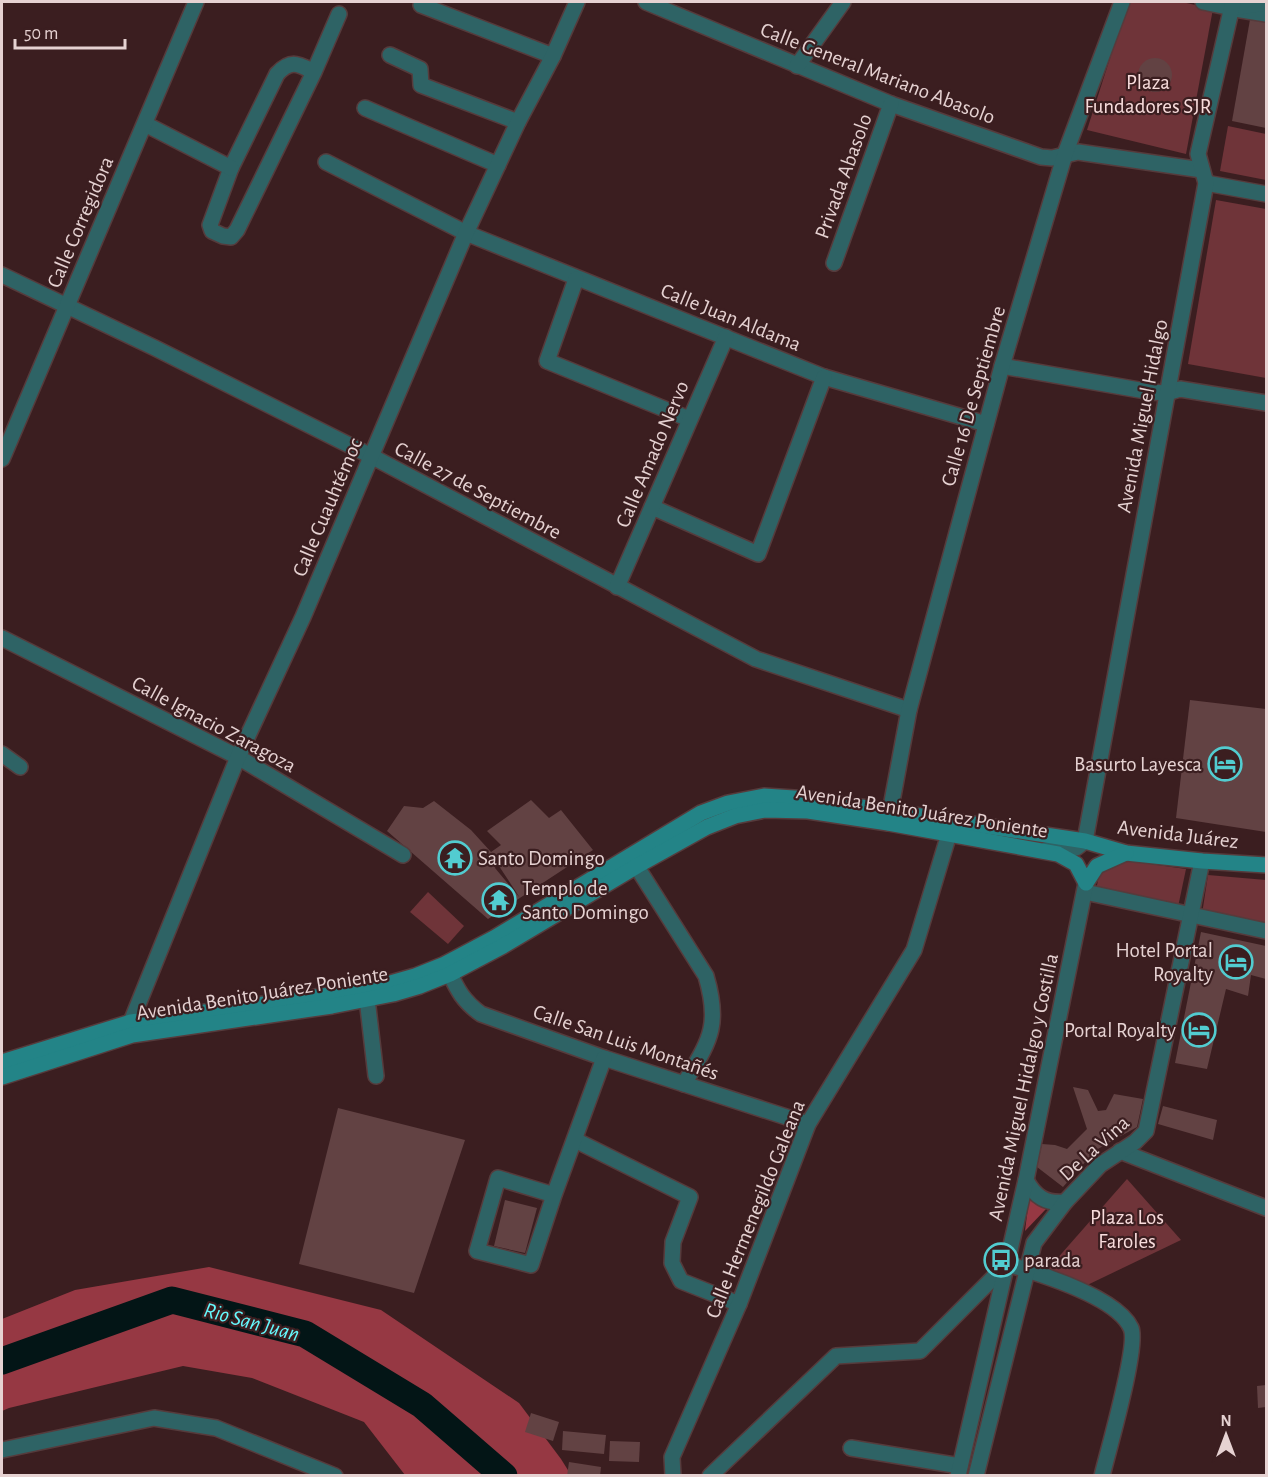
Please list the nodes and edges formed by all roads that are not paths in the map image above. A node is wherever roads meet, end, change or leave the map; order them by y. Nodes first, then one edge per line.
1 (196, 2) edge
2 (423, 2) edge
3 (578, 2) edge
4 (646, 2) edge
5 (843, 2) edge
6 (1122, 2) edge
7 (1203, 2) edge
8 (1266, 3) edge
9 (1233, 5) edge
10 (339, 14) dead end
11 (1266, 14) edge
12 (390, 55) dead end
13 (553, 56) junction
14 (797, 66) junction
15 (314, 72) junction
16 (891, 104) junction
17 (365, 108) dead end
18 (518, 122) junction
19 (145, 124) junction
20 (1065, 154) junction
21 (326, 162) dead end
22 (498, 165) junction
23 (231, 168) junction
24 (1204, 176) junction
25 (1266, 194) edge
26 (466, 233) junction
27 (834, 263) dead end
28 (2, 275) edge
29 (576, 279) junction
30 (68, 307) junction
31 (726, 337) junction
32 (1002, 366) junction
33 (824, 377) junction
34 (1167, 393) junction
35 (1266, 403) edge
36 (689, 418) junction
37 (986, 424) junction
38 (371, 456) junction
39 (2, 459) edge
40 (652, 507) junction
41 (617, 587) junction
42 (2, 638) edge
43 (909, 710) junction
44 (2, 754) edge
45 (238, 757) junction
46 (20, 767) dead end
47 (889, 817) junction
48 (951, 828) junction
49 (1085, 841) junction
50 (1024, 849) junction
51 (1126, 853) junction
52 (403, 855) dead end
53 (634, 861) junction
54 (1202, 861) junction
55 (1266, 865) edge
56 (1085, 887) junction
57 (1191, 914) junction
58 (1266, 931) edge
59 (447, 969) junction
60 (367, 995) junction
61 (132, 1028) junction
62 (604, 1058) junction
63 (2, 1062) edge
64 (376, 1076) dead end
65 (2, 1077) edge
66 (684, 1084) junction
67 (808, 1124) junction
68 (575, 1140) junction
69 (1120, 1151) junction
70 (1026, 1180) junction
71 (554, 1195) junction
72 (1065, 1202) junction
73 (1266, 1208) edge
74 (1007, 1264) junction
75 (1026, 1269) junction
76 (739, 1304) junction
77 (851, 1448) dead end
78 (2, 1450) edge
79 (959, 1471) edge
80 (335, 1476) edge
81 (673, 1476) edge
82 (710, 1476) edge
83 (976, 1476) edge
84 (1102, 1476) edge

1 - 19 street, Calle Corregidora
2 - 13 street
3 - 13 street, Calle Cuauhtémoc
4 - 14 street, Calle General Mariano Abasolo
5 - 14 street
6 - 20 street, Calle 16 De Septiembre
7 - 9 street
8 - 9 street
9 - 11 street
9 - 24 street, Avenida Miguel Hidalgo
10 - 15 street
12 - 18 street
13 - 18 street, Calle Cuauhtémoc
14 - 16 street, Calle General Mariano Abasolo
15 - 23 street
15 - 23 street
16 - 20 street, Calle General Mariano Abasolo
16 - 27 street, Privada Abasolo
17 - 22 street
18 - 22 street, Calle Cuauhtémoc
19 - 23 street
19 - 30 street, Calle Corregidora
20 - 24 street, Calle General Mariano Abasolo
20 - 32 street, Calle 16 De Septiembre
21 - 26 street, Calle Juan Aldama
22 - 26 street, Calle Cuauhtémoc
24 - 25 street, Calle General Mariano Abasolo
24 - 34 street, Avenida Miguel Hidalgo
26 - 29 street, Calle Juan Aldama
26 - 38 street, Calle Cuauhtémoc
28 - 30 street, Calle 27 de Septiembre
29 - 31 street, Calle Juan Aldama
29 - 36 street
30 - 38 street, Calle 27 de Septiembre
30 - 39 street, Calle Corregidora
31 - 33 street, Calle Juan Aldama
31 - 36 street, Calle Amado Nervo
32 - 34 street
32 - 37 street, Calle 16 De Septiembre
33 - 37 street, Calle Juan Aldama
33 - 40 street
34 - 35 street
34 - 49 street, Avenida Miguel Hidalgo
36 - 40 street, Calle Amado Nervo
37 - 43 street, Calle 16 De Septiembre
38 - 41 street, Calle 27 de Septiembre
38 - 45 street, Calle Cuauhtémoc
40 - 41 street, Calle Amado Nervo
41 - 43 street, Calle 27 de Septiembre
42 - 45 street, Calle Ignacio Zaragoza
43 - 47 street, Calle 16 De Septiembre
44 - 46 street
45 - 52 street, Calle Ignacio Zaragoza
45 - 61 street, Calle Cuauhtémoc
47 - 48 main road, Avenida Benito Juárez Poniente
47 - 53 main road, Avenida Benito Juárez Poniente
48 - 49 main road, Avenida Benito Juárez Poniente
48 - 50 main road, Avenida Benito Juárez Poniente
48 - 67 street, Calle Hermenegildo Galeana
49 - 50 street
49 - 51 main road, Avenida Juárez
50 - 56 main road, Avenida Benito Juárez Poniente
51 - 54 main road, Avenida Juárez
51 - 56 main road
53 - 59 main road, Avenida Benito Juárez Poniente
53 - 66 street
54 - 55 main road, Avenida Juárez
54 - 57 street, De La Vina
56 - 57 street
56 - 70 street, Avenida Miguel Hidalgo y Costilla
57 - 58 street
57 - 69 street, De La Vina
59 - 60 main road, Avenida Benito Juárez Poniente
59 - 62 street, Calle San Luis Montañés
60 - 61 main road, Avenida Benito Juárez Poniente
60 - 64 street
61 - 63 main road, Avenida Benito Juárez Poniente
61 - 65 main road, Avenida Benito Juárez Poniente
62 - 66 street, Calle San Luis Montañés
62 - 68 street
66 - 67 street, Calle San Luis Montañés
67 - 76 street, Calle Hermenegildo Galeana
68 - 71 street
68 - 76 street
69 - 72 street, De La Vina
69 - 73 street
70 - 72 street
70 - 74 street, Avenida Miguel Hidalgo y Costilla
71 - 71 street
72 - 75 street, De La Vina
74 - 75 street
74 - 79 street, Avenida Miguel Hidalgo y Costilla
74 - 82 street
75 - 83 street
75 - 84 street
76 - 81 street, Calle Hermenegildo Galeana
77 - 79 street
78 - 80 street

